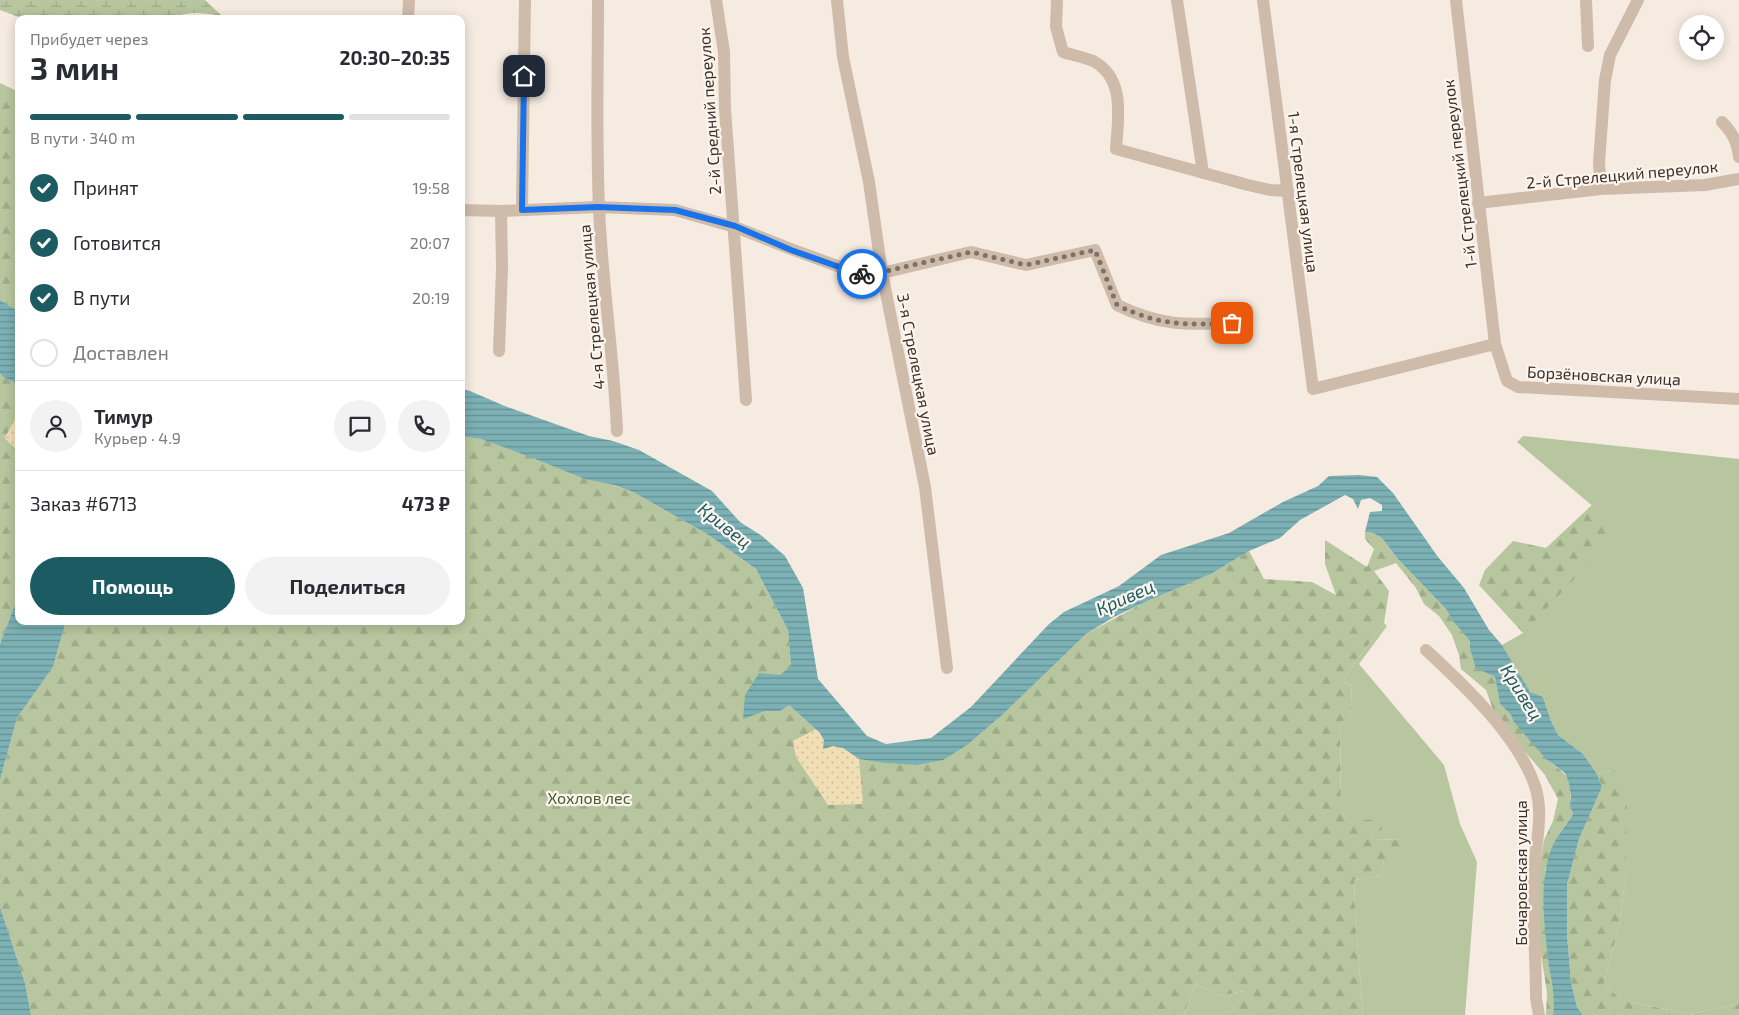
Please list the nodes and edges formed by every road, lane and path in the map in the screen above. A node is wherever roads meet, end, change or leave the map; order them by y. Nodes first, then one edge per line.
1 (409, 0) edge
2 (525, 0) edge
3 (598, 0) edge
4 (716, 0) edge
5 (837, 0) edge
6 (1057, 0) edge
7 (1177, 0) edge
8 (1263, 0) edge
9 (1456, 0) edge
10 (1586, 0) edge
11 (1638, 0) edge
12 (408, 15) edge
13 (1588, 46) dead end
14 (1722, 122) dead end
15 (1739, 157) edge
16 (1203, 173) junction
17 (1739, 179) edge
18 (1601, 189) junction
19 (1288, 191) junction
20 (1478, 204) junction
21 (598, 207) junction
22 (465, 210) edge
23 (522, 210) junction
24 (501, 211) junction
25 (735, 226) junction
26 (882, 272) junction
27 (1232, 323) dead end
28 (1495, 344) junction
29 (499, 351) dead end
30 (1739, 399) edge
31 (746, 400) dead end
32 (617, 431) dead end
33 (1426, 650) dead end
34 (947, 668) dead end
35 (1539, 1015) edge

1 - 12 street
2 - 23 street
3 - 21 street, 4-я Стрелецкая улица
4 - 25 street, 2-й Средний переулок
5 - 26 street, 3-я Стрелецкая улица
6 - 16 street
7 - 16 street
8 - 19 street, 1-я Стрелецкая улица
9 - 20 street, 1-й Стрелецкий переулок
10 - 13 street
11 - 18 street
14 - 15 street
16 - 19 street
17 - 18 street, 2-й Стрелецкий переулок
18 - 20 street, 2-й Стрелецкий переулок
19 - 28 street, 1-я Стрелецкая улица
20 - 28 street, 1-й Стрелецкий переулок
21 - 23 street
21 - 25 street
21 - 32 street, 4-я Стрелецкая улица
22 - 24 street
23 - 24 street
24 - 29 street
25 - 26 street
25 - 31 street, 2-й Средний переулок
26 - 27 street
26 - 34 street, 3-я Стрелецкая улица
28 - 30 street, Борзёновская улица
33 - 35 street, Бочаровская улица

